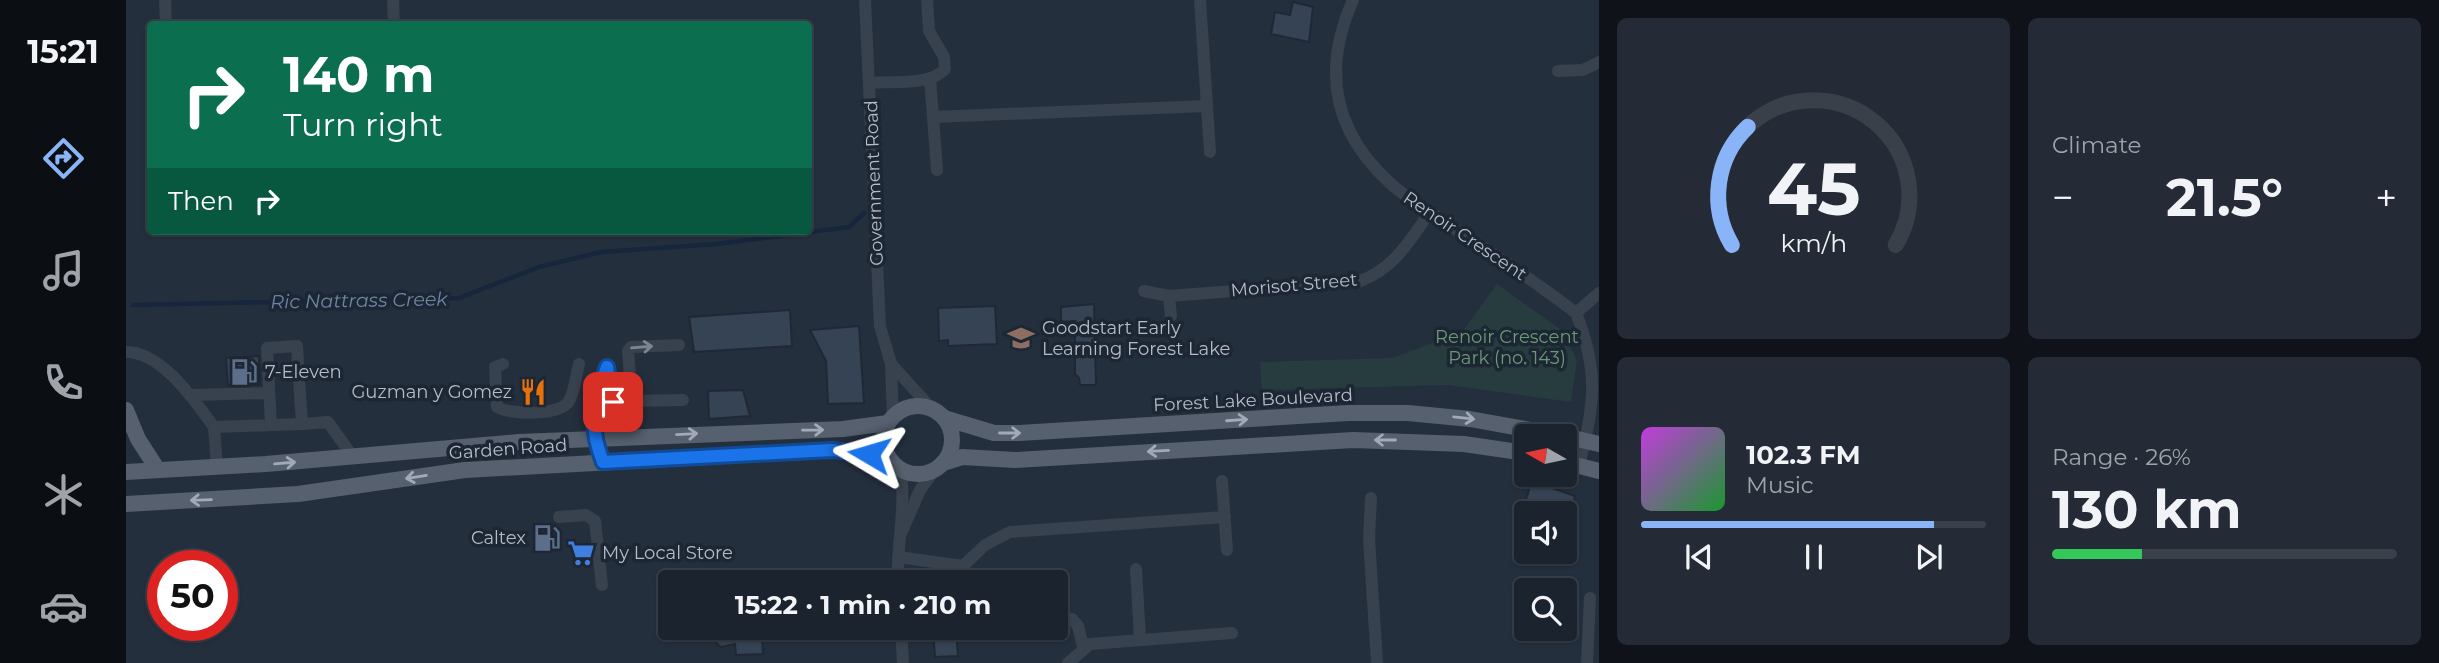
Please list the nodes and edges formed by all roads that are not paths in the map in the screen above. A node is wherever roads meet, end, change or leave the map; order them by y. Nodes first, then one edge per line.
1 (165, 0) edge
2 (393, 0) edge
3 (865, 0) edge
4 (927, 0) edge
5 (1200, 0) edge
6 (1353, 0) edge
7 (166, 21) edge
8 (394, 21) edge
9 (1599, 62) edge
10 (1558, 71) dead end
11 (930, 78) junction
12 (870, 83) junction
13 (1206, 107) junction
14 (933, 117) junction
15 (1210, 152) dead end
16 (937, 170) dead end
17 (1430, 212) junction
18 (1144, 290) dead end
19 (1599, 293) edge
20 (1169, 296) junction
21 (1576, 313) junction
22 (1171, 316) dead end
23 (679, 345) dead end
24 (126, 352) edge
25 (503, 364) dead end
26 (579, 364) dead end
27 (891, 364) junction
28 (269, 393) junction
29 (190, 395) junction
30 (683, 400) dead end
31 (126, 410) edge
32 (937, 413) junction
33 (891, 420) junction
34 (302, 424) junction
35 (271, 425) junction
36 (214, 426) junction
37 (1514, 427) edge
38 (629, 437) junction
39 (594, 439) junction
40 (1592, 442) edge
41 (1514, 451) edge
42 (353, 457) junction
43 (1577, 458) edge
44 (603, 462) junction
45 (1577, 464) edge
46 (896, 466) junction
47 (939, 466) junction
48 (217, 467) junction
49 (158, 470) junction
50 (1599, 471) edge
51 (126, 472) edge
52 (1222, 481) dead end
53 (1371, 498) dead end
54 (126, 504) edge
55 (559, 517) dead end
56 (1225, 517) junction
57 (901, 536) junction
58 (1227, 550) dead end
59 (898, 557) junction
60 (1136, 569) dead end
61 (898, 570) edge
62 (602, 584) dead end
63 (1590, 597) dead end
64 (1068, 619) edge
65 (1232, 633) dead end
66 (1140, 639) junction
67 (902, 640) edge
68 (1083, 646) junction
69 (903, 663) edge
70 (1068, 663) edge
71 (1377, 663) edge
72 (1587, 663) edge

1 - 7 street
2 - 8 street
3 - 12 street, Government Road
4 - 11 street
5 - 13 street
6 - 17 street, Renoir Crescent
9 - 10 street
11 - 12 street
11 - 14 street
12 - 27 street, Government Road
13 - 14 street
13 - 15 street
14 - 16 street
17 - 20 street, Morisot Street
17 - 21 street, Renoir Crescent
18 - 20 street, Morisot Street
19 - 21 street
20 - 22 street
21 - 40 street, Renoir Crescent
30 -> 23 street
24 - 29 street
25 - 26 street
27 - 32 street, Government Road
27 - 33 street, Government Road
28 - 29 street
28 - 34 street
28 - 35 street
29 - 36 street
31 - 49 main road
32 - 33 main road
32 -> 37 main road, Forest Lake Boulevard
32 - 47 main road
38 -> 33 main road, Garden Road
33 - 46 main road
34 - 35 street
34 - 42 street
35 - 36 street
36 - 48 street
38 - 39 main road, Garden Road
38 - 39 street
39 - 42 main road, Garden Road
39 - 44 street
40 - 43 street, Renoir Crescent
41 -> 47 main road
48 -> 42 main road, Garden Road
44 - 46 main road, Garden Road
44 -> 54 main road, Garden Road
45 - 50 main road
46 - 47 main road
46 - 57 street
47 - 57 street
48 - 49 main road, Garden Road
49 - 51 main road, Garden Road
52 - 56 street
53 - 71 street
55 - 62 street
56 - 58 street
56 - 59 street
57 - 59 street
59 - 61 street
60 - 66 street
63 - 72 street
64 - 68 street
65 - 66 street
66 - 68 street
67 - 69 street
68 - 70 street

